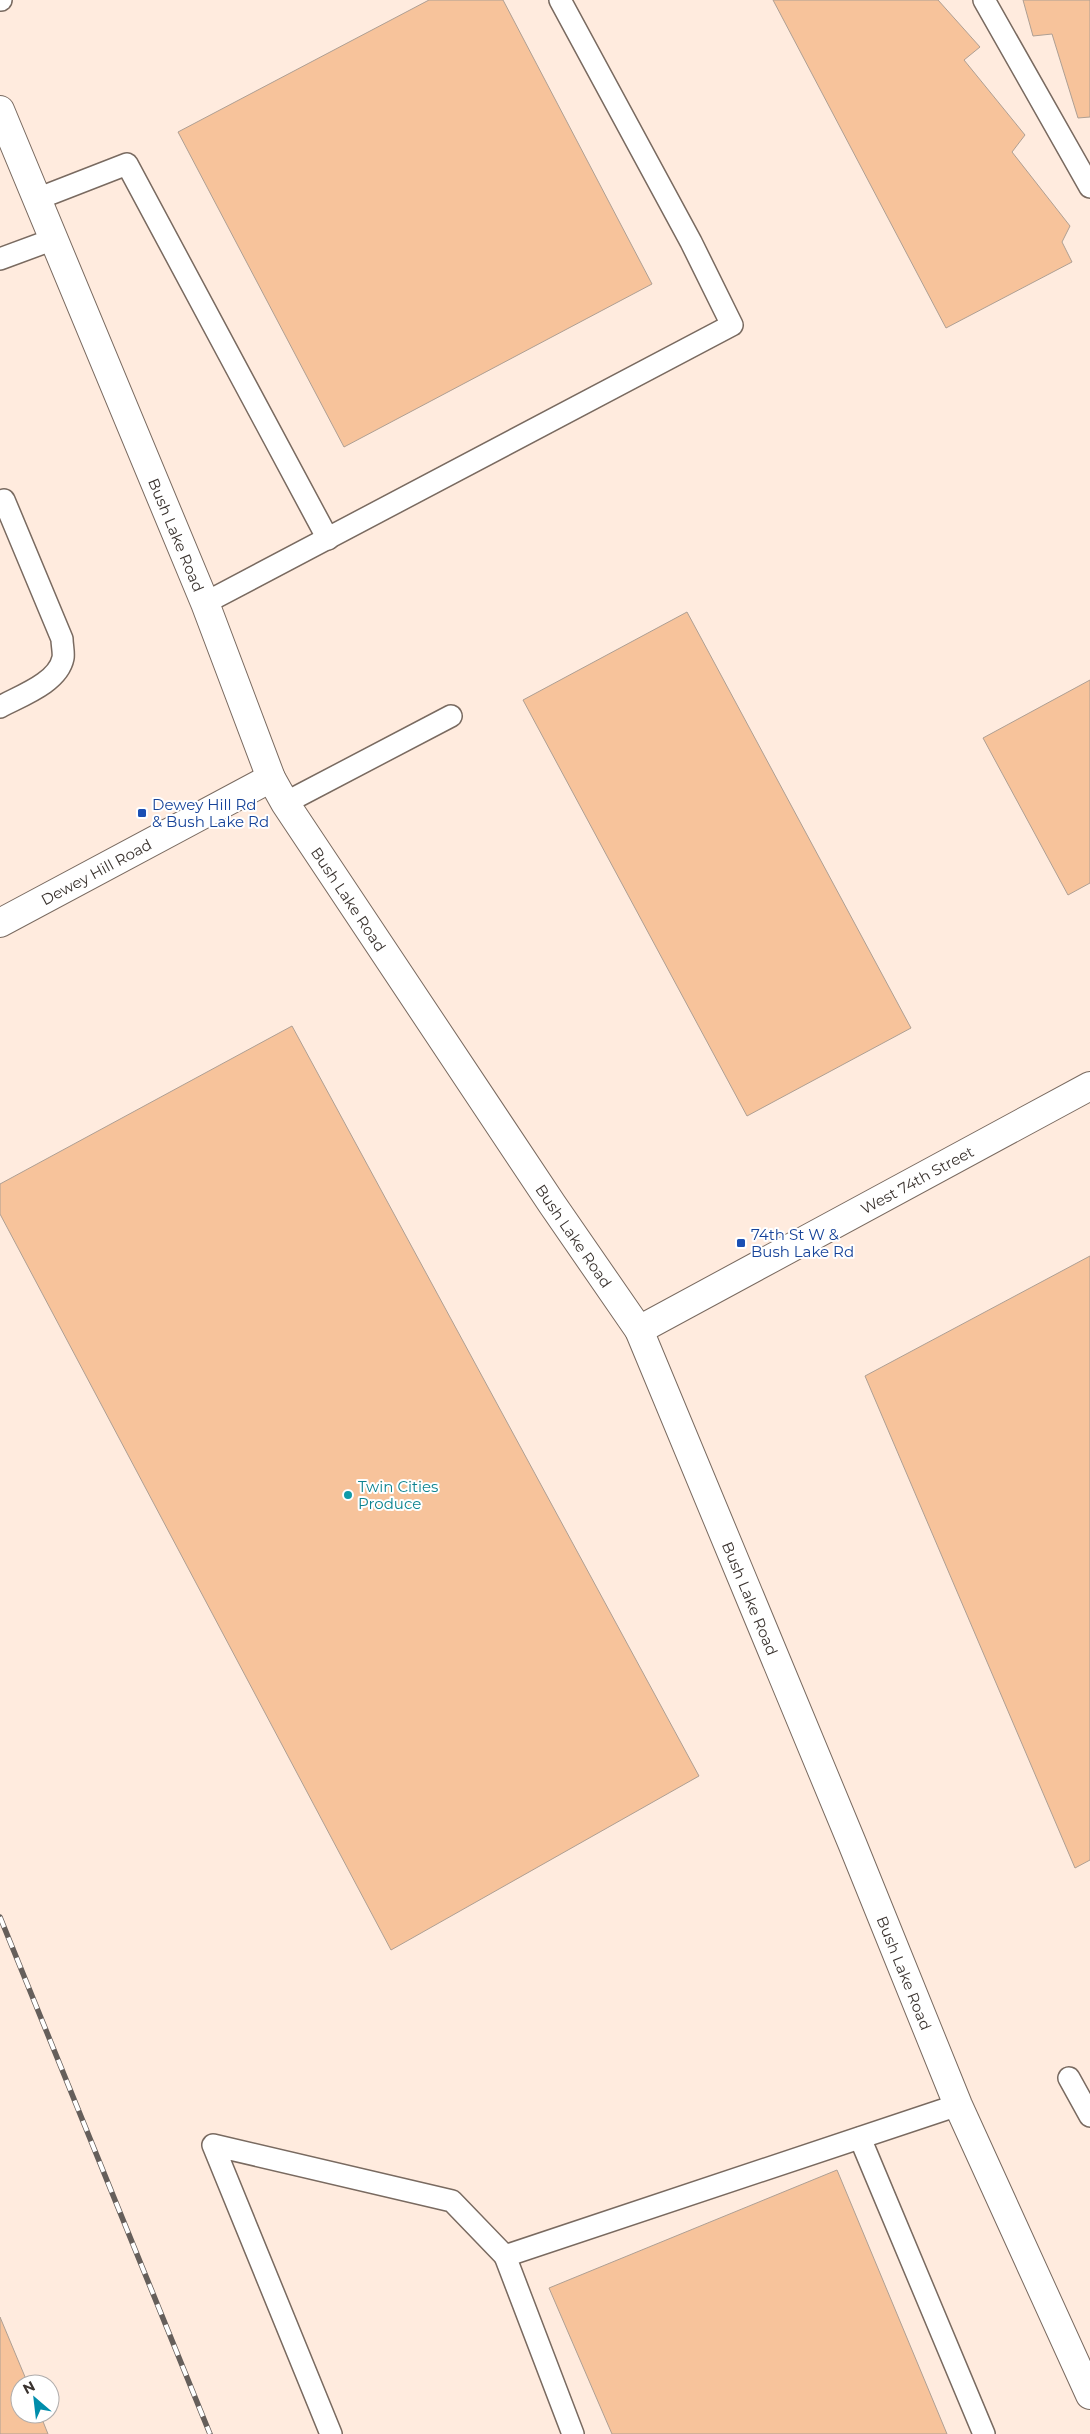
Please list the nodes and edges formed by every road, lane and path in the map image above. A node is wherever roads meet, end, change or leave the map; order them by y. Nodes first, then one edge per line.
1 (560, 0) edge
2 (984, 0) edge
3 (0, 110) edge
4 (1090, 187) edge
5 (37, 199) junction
6 (54, 239) junction
7 (0, 259) edge
8 (4, 500) dead end
9 (328, 539) junction
10 (205, 604) junction
11 (0, 707) edge
12 (451, 716) dead end
13 (271, 778) junction
14 (285, 803) junction
15 (0, 923) edge
16 (1090, 1086) edge
17 (639, 1330) junction
18 (1069, 2078) dead end
19 (958, 2105) junction
20 (1090, 2116) edge
21 (860, 2138) junction
22 (506, 2256) junction
23 (1090, 2395) edge
24 (331, 2434) edge
25 (572, 2434) edge
26 (984, 2434) edge

1 - 9 lane
2 - 4 lane
3 - 5 street, Bush Lake Road
5 - 6 street, Bush Lake Road
5 - 9 lane
6 - 7 lane
6 - 10 street, Bush Lake Road
8 - 11 lane
9 - 10 lane
10 - 13 street, Bush Lake Road
12 - 14 lane
13 - 14 street, Bush Lake Road
13 - 15 street, Dewey Hill Road
14 - 17 street, Bush Lake Road
16 - 17 street, West 74th Street
17 - 19 street, Bush Lake Road
18 - 20 lane
19 - 21 lane
19 - 23 street, Bush Lake Road
21 - 22 lane
21 - 26 lane
22 - 24 lane
22 - 25 lane

